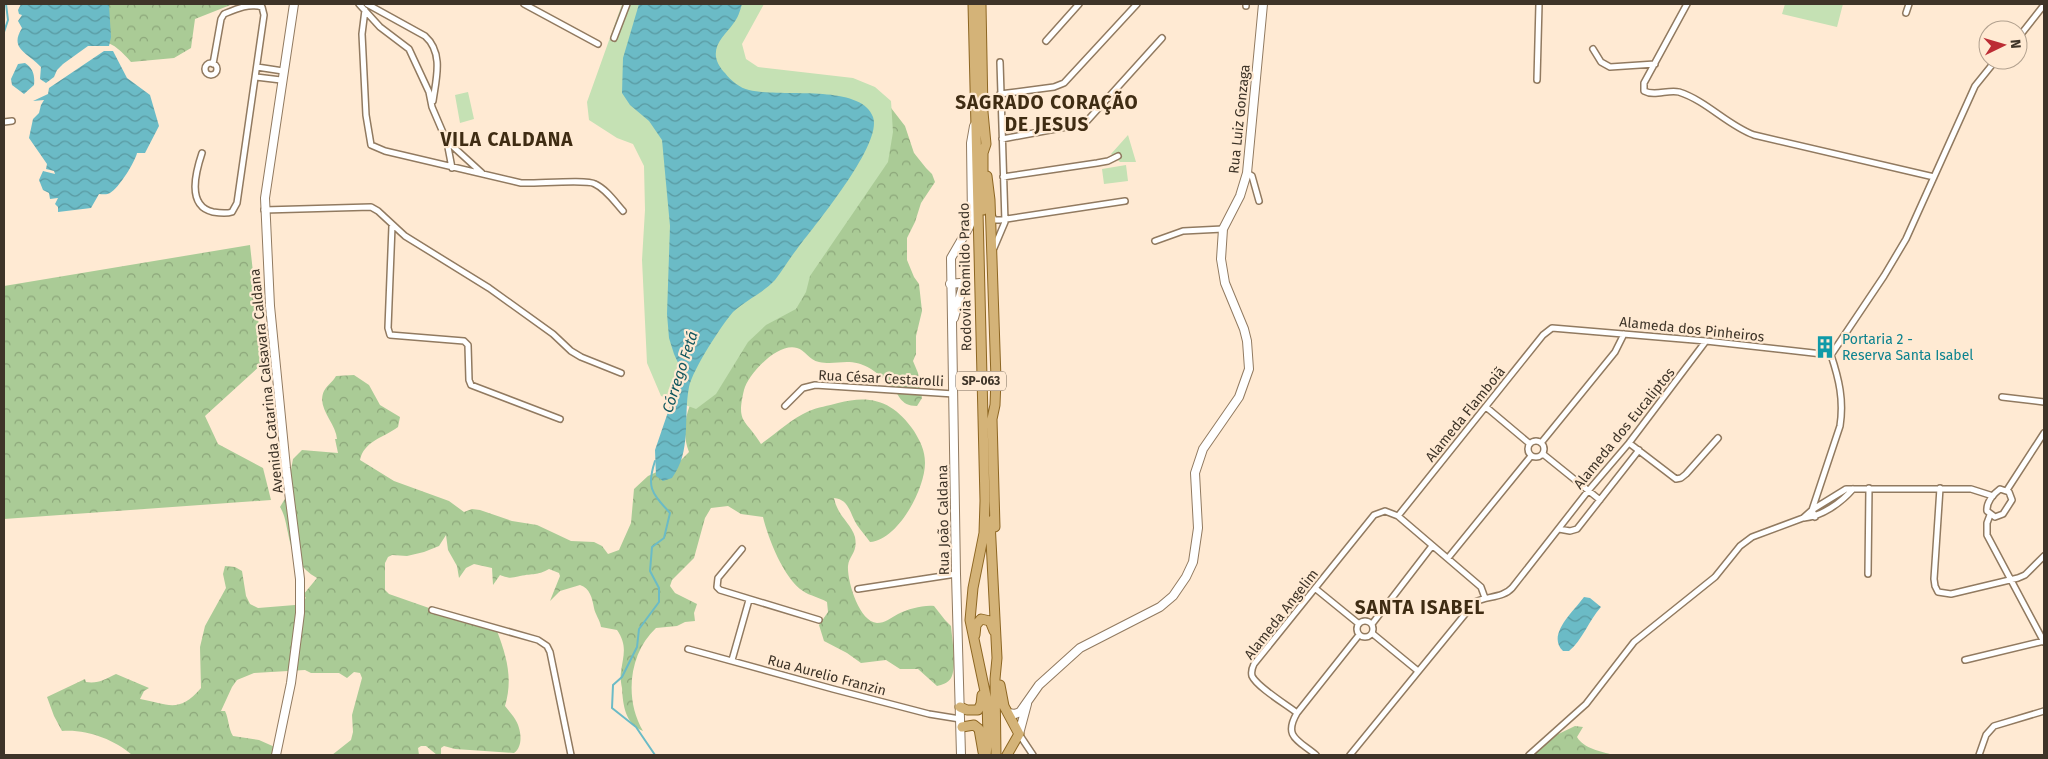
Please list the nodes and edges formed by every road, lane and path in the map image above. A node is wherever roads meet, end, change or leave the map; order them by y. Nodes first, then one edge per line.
1 (294, 4) edge
2 (359, 4) edge
3 (367, 4) edge
4 (524, 4) edge
5 (627, 4) edge
6 (973, 4) edge
7 (981, 4) edge
8 (1079, 4) edge
9 (1137, 4) edge
10 (1263, 4) edge
11 (1539, 4) edge
12 (1687, 4) edge
13 (1909, 4) edge
14 (2044, 5) edge
15 (364, 10) junction
16 (1906, 13) dead end
17 (2028, 25) edge
18 (614, 38) dead end
19 (1162, 38) dead end
20 (1046, 41) dead end
21 (598, 44) dead end
22 (1593, 49) dead end
23 (1000, 62) dead end
24 (212, 64) dead end
25 (1655, 64) junction
26 (258, 67) junction
27 (1988, 70) edge
28 (283, 71) junction
29 (256, 77) junction
30 (281, 80) junction
31 (1537, 80) dead end
32 (1000, 94) junction
33 (432, 107) junction
34 (976, 113) junction
35 (12, 121) dead end
36 (4, 122) edge
37 (1002, 138) junction
38 (448, 142) junction
39 (986, 144) junction
40 (202, 153) dead end
41 (1118, 156) dead end
42 (452, 168) junction
43 (1246, 173) junction
44 (484, 175) junction
45 (1003, 177) junction
46 (1934, 177) junction
47 (1125, 201) dead end
48 (1259, 201) dead end
49 (264, 210) junction
50 (623, 211) dead end
51 (990, 212) junction
52 (1005, 219) junction
53 (392, 226) junction
54 (1223, 229) junction
55 (1155, 241) dead end
56 (992, 256) junction
57 (950, 284) junction
58 (951, 327) junction
59 (1552, 328) joint
60 (1624, 334) junction
61 (1706, 341) junction
62 (1831, 355) junction
63 (621, 373) dead end
64 (954, 394) junction
65 (2002, 398) dead end
66 (2044, 402) edge
67 (786, 406) dead end
68 (1486, 406) junction
69 (560, 419) dead end
70 (2044, 433) edge
71 (1718, 438) dead end
72 (1541, 443) junction
73 (1629, 443) junction
74 (1530, 444) junction
75 (1639, 450) junction
76 (1543, 454) junction
77 (1532, 456) junction
78 (1869, 488) junction
79 (1940, 488) junction
80 (1853, 489) junction
81 (2007, 490) junction
82 (1588, 491) junction
83 (1993, 496) junction
84 (1600, 500) junction
85 (1812, 510) junction
86 (1990, 515) junction
87 (1398, 516) junction
88 (1815, 517) junction
89 (1803, 518) junction
90 (1559, 529) junction
91 (1432, 546) junction
92 (742, 549) dead end
93 (2044, 556) edge
94 (1448, 558) junction
95 (956, 574) junction
96 (1868, 574) dead end
97 (2011, 580) junction
98 (858, 589) dead end
99 (1316, 589) junction
100 (1485, 598) junction
101 (749, 600) junction
102 (432, 610) dead end
103 (819, 620) dead end
104 (1359, 624) junction
105 (1372, 624) junction
106 (1372, 634) junction
107 (1359, 635) junction
108 (2044, 642) edge
109 (688, 649) dead end
110 (732, 660) junction
111 (1965, 660) dead end
112 (999, 661) junction
113 (1418, 671) junction
114 (983, 679) junction
115 (1028, 700) junction
116 (960, 707) junction
117 (2044, 712) edge
118 (1297, 713) junction
119 (1008, 714) junction
120 (961, 723) junction
121 (1018, 734) junction
122 (276, 755) edge
123 (571, 755) edge
124 (961, 755) edge
125 (984, 755) edge
126 (996, 755) edge
127 (1007, 755) edge
128 (1032, 755) edge
129 (1316, 755) edge
130 (1350, 755) edge
131 (1529, 755) edge
132 (1979, 755) edge

1 - 28 street, Avenida Catarina Calsavara Caldana
2 - 15 street
3 - 33 street
4 - 21 street
5 - 18 street
6 - 34 main road, Rodovia Romildo Prado / SP-063
7 - 39 main road, Rodovia Romildo Prado / SP-063
8 - 20 street
9 - 32 street
10 - 43 street, Rua Luiz Gonzaga
11 - 31 street
12 - 25 street
13 - 16 street
14 - 17 street
15 - 33 street
15 - 42 street
19 - 37 street
22 - 25 street
23 - 32 street
24 - 26 street
25 - 46 street
26 - 28 street
26 - 29 street
27 - 46 street
28 - 30 street, Avenida Catarina Calsavara Caldana
29 - 30 street
29 - 40 street
30 - 49 street, Avenida Catarina Calsavara Caldana
32 - 37 street
33 - 38 street
34 - 57 street, Rua João Caldana
34 - 114 main road, Rodovia Romildo Prado / SP-063
35 - 36 street
37 - 45 street
38 - 42 street
38 - 44 street
39 - 51 main road
39 - 112 main road, Rodovia Romildo Prado / SP-063
41 - 45 street
42 - 44 street
43 - 48 street
43 - 54 street, Rua Luiz Gonzaga
44 - 50 street
45 - 52 street
46 - 62 street
47 - 52 street
49 - 53 street
49 - 122 street, Avenida Catarina Calsavara Caldana
51 - 52 street
51 - 56 main road
52 - 56 street
53 - 63 street
53 - 69 street
54 - 55 street
54 - 115 street, Rua Luiz Gonzaga
56 - 112 main road
57 - 58 street, Rua João Caldana
57 - 58 street
58 - 64 street, Rua João Caldana
59 - 60 street, Alameda dos Pinheiros
59 - 68 street, Alameda Flamboiã
60 - 61 street, Alameda dos Pinheiros
60 - 72 street
61 - 62 street, Alameda dos Pinheiros
61 - 73 street, Alameda dos Eucaliptos
62 - 85 street
64 - 67 street, Rua César Cestarolli
64 - 95 street, Rua João Caldana
65 - 66 street
68 - 74 street
68 - 87 street, Alameda Flamboiã
70 - 81 street
71 - 75 street
72 - 74 street
72 - 76 street
73 - 75 street
73 - 82 street, Alameda dos Eucaliptos
74 - 77 street
75 - 84 street, Alameda dos Eucaliptos
76 - 77 street
76 - 82 street
77 - 94 street
78 - 79 street
78 - 80 street
78 - 96 street
79 - 83 street
79 - 97 street
80 - 85 street
80 - 88 street
81 - 83 street
81 - 86 street
82 - 84 street
82 - 90 street, Alameda dos Eucaliptos
83 - 86 street
84 - 90 street, Alameda dos Eucaliptos
85 - 88 street
85 - 89 street
86 - 97 street
87 - 91 street
87 - 99 street, Alameda Angelim
88 - 89 street
89 - 131 street
90 - 100 street, Alameda dos Eucaliptos
91 - 94 street
91 - 105 street
92 - 101 street
93 - 97 street
94 - 100 street
95 - 98 street
95 - 116 street, Rua João Caldana
97 - 108 street
99 - 104 street
99 - 118 street, Alameda Angelim
100 - 113 street
101 - 103 street
101 - 110 street
102 - 123 street
104 - 105 street
104 - 107 street
105 - 106 street
106 - 107 street
106 - 113 street
107 - 118 street
108 - 111 street
109 - 110 street, Rua Aurelio Franzin
110 - 120 street, Rua Aurelio Franzin
112 - 114 main road
112 - 119 main road
112 - 126 main road, Rodovia Romildo Prado / SP-063
113 - 130 street
114 - 116 main road
114 - 125 main road, Rodovia Romildo Prado / SP-063
115 - 119 street, Rua Luiz Gonzaga
115 - 121 street, Rua Luiz Gonzaga
116 - 120 street, Rua João Caldana
117 - 132 street
118 - 129 street
119 - 121 main road
120 - 124 street, Rua João Caldana
120 - 125 main road
121 - 127 main road
121 - 128 street

